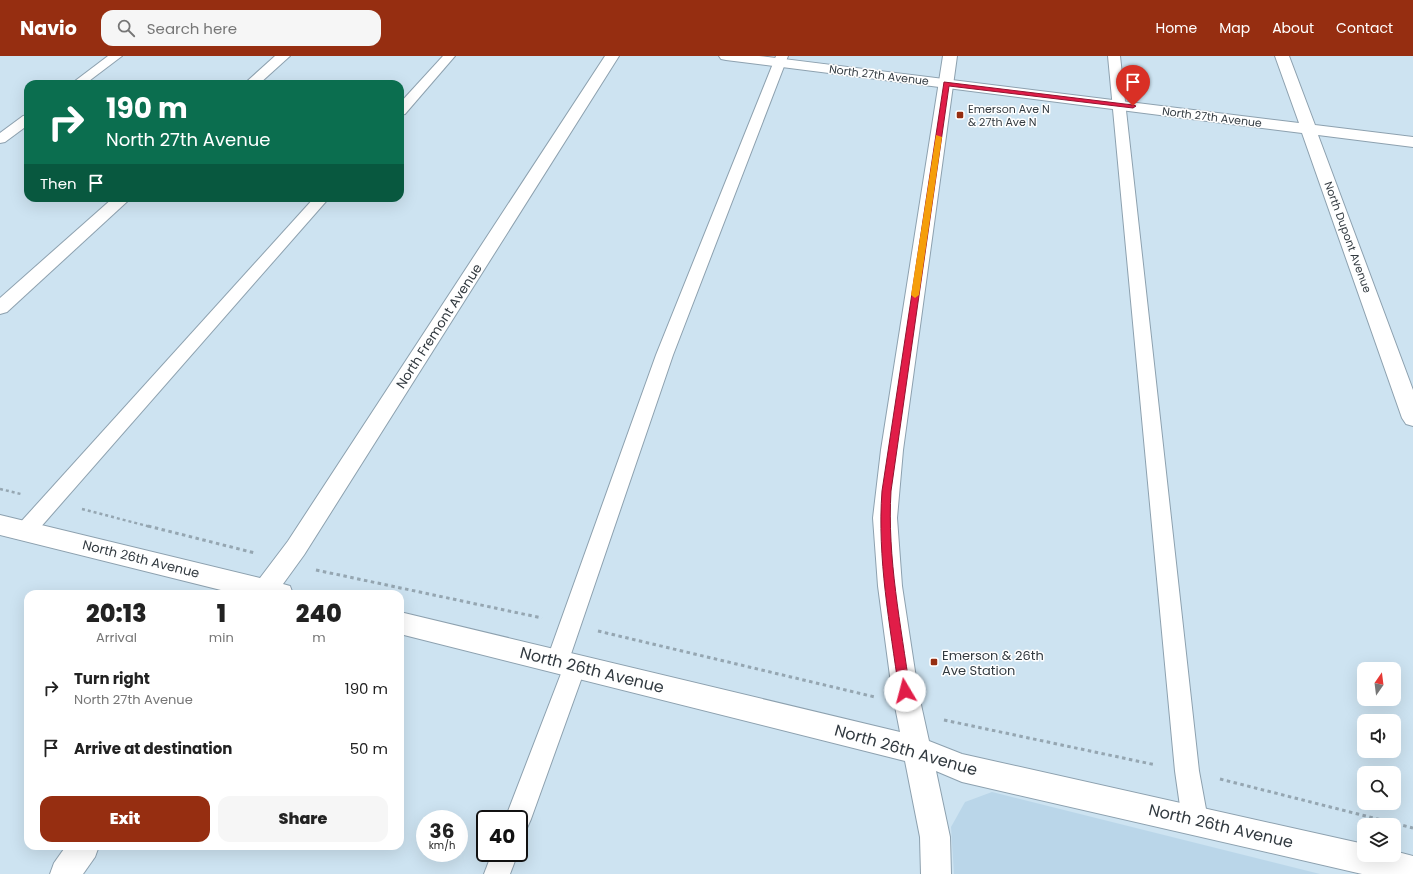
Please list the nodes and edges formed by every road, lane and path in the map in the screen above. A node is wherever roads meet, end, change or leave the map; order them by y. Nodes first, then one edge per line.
1 (116, 56) edge
2 (283, 56) edge
3 (449, 56) edge
4 (612, 56) edge
5 (726, 56) edge
6 (950, 56) edge
7 (1114, 56) edge
8 (1282, 56) edge
9 (780, 59) edge
10 (83, 80) edge
11 (256, 80) edge
12 (946, 84) junction
13 (1119, 105) junction
14 (404, 107) edge
15 (24, 122) edge
16 (1309, 129) junction
17 (0, 139) edge
18 (1413, 142) edge
19 (119, 202) edge
20 (318, 202) edge
21 (0, 308) edge
22 (1413, 418) edge
23 (0, 490) edge
24 (52, 501) junction
25 (0, 525) edge
26 (25, 531) junction
27 (258, 554) dead end
28 (257, 590) edge
29 (271, 590) edge
30 (404, 624) edge
31 (566, 664) junction
32 (917, 750) junction
33 (521, 810) edge
34 (1195, 820) junction
35 (81, 850) edge
36 (502, 862) edge
37 (1405, 871) edge
38 (65, 874) edge
39 (497, 874) edge
40 (936, 874) edge

1 - 10 lane
2 - 11 street
3 - 14 lane
4 - 29 street, North Fremont Avenue
5 - 9 street, North 27th Avenue
6 - 12 street
7 - 13 lane
8 - 16 street, North Dupont Avenue
9 - 12 street, North 27th Avenue
9 - 31 lane
12 - 13 street, North 27th Avenue
12 - 32 street
13 - 16 street, North 27th Avenue
13 - 34 lane
15 - 17 lane
16 - 18 street, North 27th Avenue
16 - 22 street, North Dupont Avenue
19 - 21 street
20 - 24 lane
23 - 24 path
24 - 26 lane
24 - 27 path
25 - 26 street, North 26th Avenue
26 - 28 street, North 26th Avenue
30 - 31 street, North 26th Avenue
31 - 32 street, North 26th Avenue
31 - 33 lane
32 - 34 street, North 26th Avenue
32 - 40 street
34 - 37 street, North 26th Avenue
35 - 38 street
36 - 39 lane

